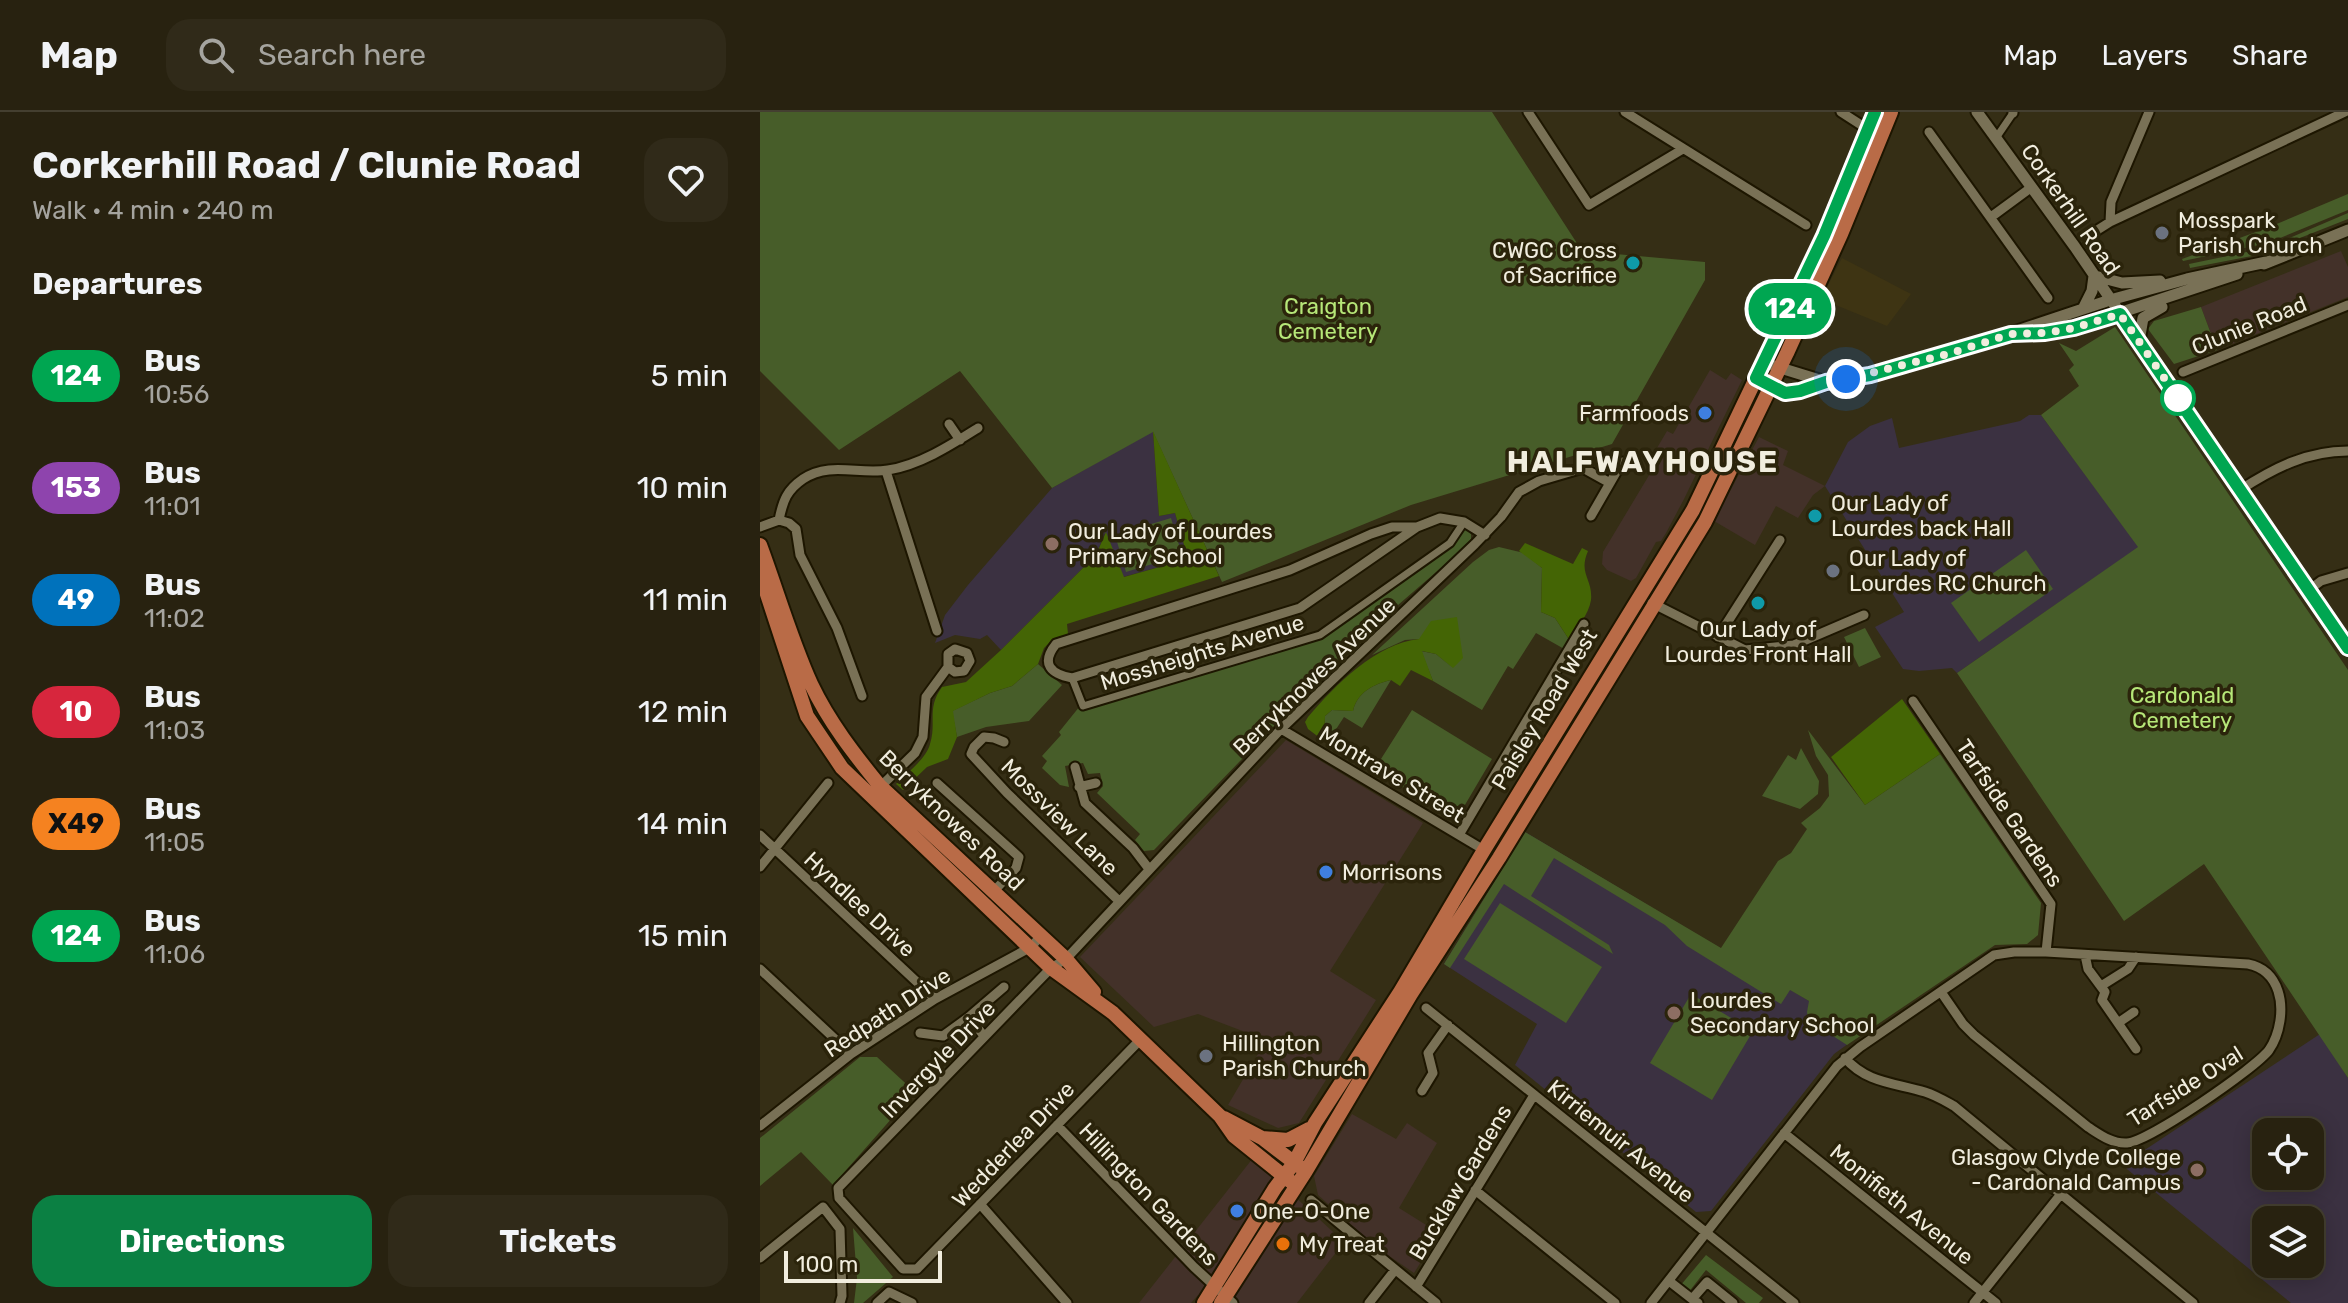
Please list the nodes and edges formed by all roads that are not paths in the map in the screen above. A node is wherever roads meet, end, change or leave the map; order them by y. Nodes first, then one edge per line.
1 (1528, 112) edge
2 (1625, 112) edge
3 (1841, 112) edge
4 (1875, 112) edge
5 (1891, 112) edge
6 (1977, 112) edge
7 (2013, 112) edge
8 (2149, 112) edge
9 (2312, 112) edge
10 (2345, 112) edge
11 (2320, 124) junction
12 (1929, 132) dead end
13 (1874, 133) junction
14 (1996, 138) junction
15 (1683, 149) junction
16 (2032, 187) junction
17 (1991, 217) junction
18 (2110, 222) junction
19 (1806, 225) dead end
20 (2348, 230) edge
21 (2091, 234) joint
22 (1831, 239) junction
23 (2075, 247) junction
24 (2271, 261) junction
25 (2094, 276) junction
26 (2187, 279) junction
27 (2215, 283) junction
28 (2048, 298) dead end
29 (2110, 300) junction
30 (2348, 305) edge
31 (2083, 309) junction
32 (2120, 314) junction
33 (2011, 334) junction
34 (2139, 342) junction
35 (1765, 362) junction
36 (1780, 369) junction
37 (2183, 372) joint
38 (1756, 378) junction
39 (2165, 381) junction
40 (1826, 382) junction
41 (1772, 386) junction
42 (949, 424) dead end
43 (978, 428) dead end
44 (960, 440) junction
45 (2348, 451) edge
46 (1622, 462) dead end
47 (886, 471) junction
48 (1610, 483) junction
49 (2240, 490) junction
50 (1591, 516) dead end
51 (779, 520) junction
52 (1464, 522) junction
53 (760, 527) edge
54 (1417, 527) junction
55 (1485, 535) junction
56 (1780, 540) dead end
57 (760, 545) edge
58 (760, 573) edge
59 (2348, 573) edge
60 (2309, 590) junction
61 (1638, 597) junction
62 (1653, 603) junction
63 (1864, 615) dead end
64 (1584, 624) dead end
65 (937, 631) dead end
66 (1718, 637) junction
67 (2348, 647) edge
68 (948, 667) dead end
69 (1072, 678) junction
70 (862, 696) dead end
71 (1913, 701) dead end
72 (1281, 729) junction
73 (1004, 742) dead end
74 (1075, 767) dead end
75 (828, 783) dead end
76 (937, 783) dead end
77 (1096, 783) dead end
78 (1079, 787) junction
79 (875, 791) junction
80 (760, 835) edge
81 (1459, 835) junction
82 (775, 849) junction
83 (1484, 850) junction
84 (760, 867) edge
85 (1149, 869) junction
86 (993, 892) junction
87 (1119, 901) junction
88 (1036, 942) junction
89 (2046, 952) junction
90 (2085, 955) junction
91 (2136, 957) junction
92 (1066, 959) junction
93 (1051, 968) junction
94 (760, 969) edge
95 (2101, 986) junction
96 (1004, 987) dead end
97 (1941, 992) junction
98 (935, 999) junction
99 (1426, 1008) dead end
100 (2134, 1012) dead end
101 (1113, 1013) junction
102 (969, 1017) junction
103 (2118, 1023) junction
104 (1448, 1025) junction
105 (1383, 1029) junction
106 (920, 1033) dead end
107 (984, 1036) junction
108 (1141, 1039) junction
109 (2136, 1049) dead end
110 (851, 1054) junction
111 (1845, 1058) junction
112 (1422, 1091) dead end
113 (1534, 1095) junction
114 (1220, 1116) junction
115 (762, 1122) edge
116 (1315, 1123) junction
117 (1057, 1125) junction
118 (1784, 1133) junction
119 (1262, 1138) junction
120 (1270, 1166) junction
121 (1300, 1167) junction
122 (1283, 1177) junction
123 (1296, 1186) junction
124 (1475, 1190) junction
125 (2061, 1194) junction
126 (1311, 1200) dead end
127 (980, 1204) junction
128 (1706, 1232) junction
129 (760, 1258) edge
130 (1395, 1270) junction
131 (909, 1271) joint
132 (1669, 1281) junction
133 (1416, 1287) junction
134 (1983, 1292) junction
135 (1224, 1298) edge
136 (1695, 1301) edge
137 (840, 1303) edge
138 (877, 1303) edge
139 (912, 1303) edge
140 (1067, 1303) edge
141 (1204, 1303) edge
142 (1369, 1303) edge
143 (1436, 1303) edge
144 (1615, 1303) edge
145 (1651, 1303) edge
146 (1733, 1303) edge
147 (1794, 1303) edge
148 (1974, 1303) edge
149 (1996, 1303) edge
150 (2193, 1303) edge

1 - 15 street
2 - 15 street
3 - 13 street
4 - 13 main road, Paisley Road West
5 - 13 main road, Paisley Road West
6 - 14 street, Corkerhill Road
7 - 14 street
8 - 18 street
9 - 11 street
10 - 11 street
11 - 18 street
12 - 17 street
13 - 22 main road, Paisley Road West
14 - 16 street, Corkerhill Road
15 - 19 street
16 - 17 street
16 - 23 street, Corkerhill Road
17 - 28 street
18 - 21 street
20 - 24 street
21 - 23 street
22 - 35 main road, Paisley Road West
22 - 36 main road, Paisley Road West
23 - 25 street, Corkerhill Road
24 - 26 street
24 - 27 street
25 - 26 street
25 - 29 street, Corkerhill Road
25 - 31 street
26 - 29 street
27 - 32 street
27 - 34 street
29 - 31 street
29 - 32 street, Corkerhill Road
30 - 37 street, Clunie Road
31 - 33 street
32 - 33 street
32 - 34 street, Corkerhill Road
33 - 40 street
34 - 39 street, Corkerhill Road
35 - 36 street
35 - 38 main road, Paisley Road West
36 - 40 street
36 - 41 main road, Paisley Road West
37 - 39 street, Clunie Road
38 - 41 street
38 - 61 main road, Paisley Road West
39 - 49 street, Corkerhill Road
40 - 41 street
41 - 62 main road, Paisley Road West
42 - 44 street
43 - 44 street
44 - 47 street
45 - 49 street
46 - 48 street
47 - 51 street
47 - 65 street
48 - 50 street
48 - 55 street, Berryknowes Avenue
49 - 60 street, Corkerhill Road
51 - 53 street
51 - 70 street
52 - 54 street, Mossheights Avenue
52 - 55 street
52 - 69 street, Mossheights Avenue
54 - 69 street, Mossheights Avenue
54 - 69 street, Mossheights Avenue
55 - 72 street, Berryknowes Avenue
56 - 66 street
57 - 79 main road, Berryknowes Road
58 - 79 main road, Berryknowes Road
59 - 60 street
60 - 67 street, Corkerhill Road
61 - 62 street
61 - 83 main road, Paisley Road West
62 - 66 street
62 - 105 main road, Paisley Road West
63 - 66 street
64 - 81 street, Paisley Road West
68 - 79 street
71 - 89 street, Tarfside Gardens
72 - 81 street, Montrave Street
72 - 85 street, Berryknowes Avenue
73 - 87 street, Mossview Lane
74 - 78 street
75 - 82 street
76 - 86 street
77 - 78 street
78 - 85 street
79 - 86 main road, Berryknowes Road
79 - 88 main road, Berryknowes Road
80 - 82 street, Hyndlee Drive
81 - 83 street, Montrave Street
82 - 84 street
82 - 98 street, Hyndlee Drive
83 - 105 main road, Paisley Road West
85 - 87 street, Berryknowes Avenue
86 - 88 main road, Berryknowes Road
87 - 92 street, Berryknowes Avenue
88 - 92 main road, Berryknowes Road
88 - 93 main road, Berryknowes Road
88 - 98 street, Redpath Drive
89 - 90 street, Tarfside Oval
89 - 97 street, Tarfside Oval
90 - 91 street, Tarfside Oval
90 - 95 street
91 - 95 street
91 - 97 street, Tarfside Oval
92 - 93 street, Invergyle Drive
92 - 101 main road, Berryknowes Road
93 - 101 main road, Berryknowes Road
93 - 107 street, Invergyle Drive
94 - 110 street
95 - 103 street
96 - 102 street
97 - 111 street, Tarfside Oval
98 - 110 street, Redpath Drive
99 - 104 street, Kirriemuir Avenue
100 - 103 street
101 - 108 main road, Berryknowes Road
102 - 106 street
102 - 107 street
103 - 109 street
104 - 112 street
104 - 113 street, Kirriemuir Avenue
105 - 116 main road, Paisley Road West
105 - 121 main road, Paisley Road West
107 - 131 street, Invergyle Drive
108 - 114 main road, Berryknowes Road
108 - 117 street, Wedderlea Drive
110 - 115 street, Redpath Drive
111 - 118 street, Tarfside Oval
111 - 125 street
113 - 124 street, Bucklaw Gardens
113 - 128 street, Kirriemuir Avenue
114 - 119 main road, Berryknowes Road
114 - 120 main road, Berryknowes Road
116 - 119 main road
116 - 121 main road, Paisley Road West
117 - 127 street, Wedderlea Drive
117 - 135 street, Hillington Gardens
118 - 128 street, Tarfside Oval
118 - 134 street, Monifieth Avenue
119 - 121 main road, Berryknowes Road
120 - 121 main road
120 - 122 main road, Berryknowes Road
121 - 122 main road, Paisley Road West
121 - 123 main road, Paisley Road West
122 - 123 main road, Berryknowes Road
122 - 135 main road, Paisley Road West
123 - 135 main road, Paisley Road West
124 - 133 street, Bucklaw Gardens
124 - 144 street
125 - 134 street
125 - 150 street
126 - 130 street
127 - 131 street, Wedderlea Drive
127 - 140 street
128 - 132 street, Tarfside Oval
128 - 147 street, Kirriemuir Avenue
129 - 137 street
130 - 133 street
130 - 142 street
132 - 136 street
132 - 145 street, Tarfside Oval
133 - 143 street
134 - 148 street
134 - 149 street, Monifieth Avenue
135 - 141 main road, Paisley Road West
136 - 146 street
138 - 139 street

